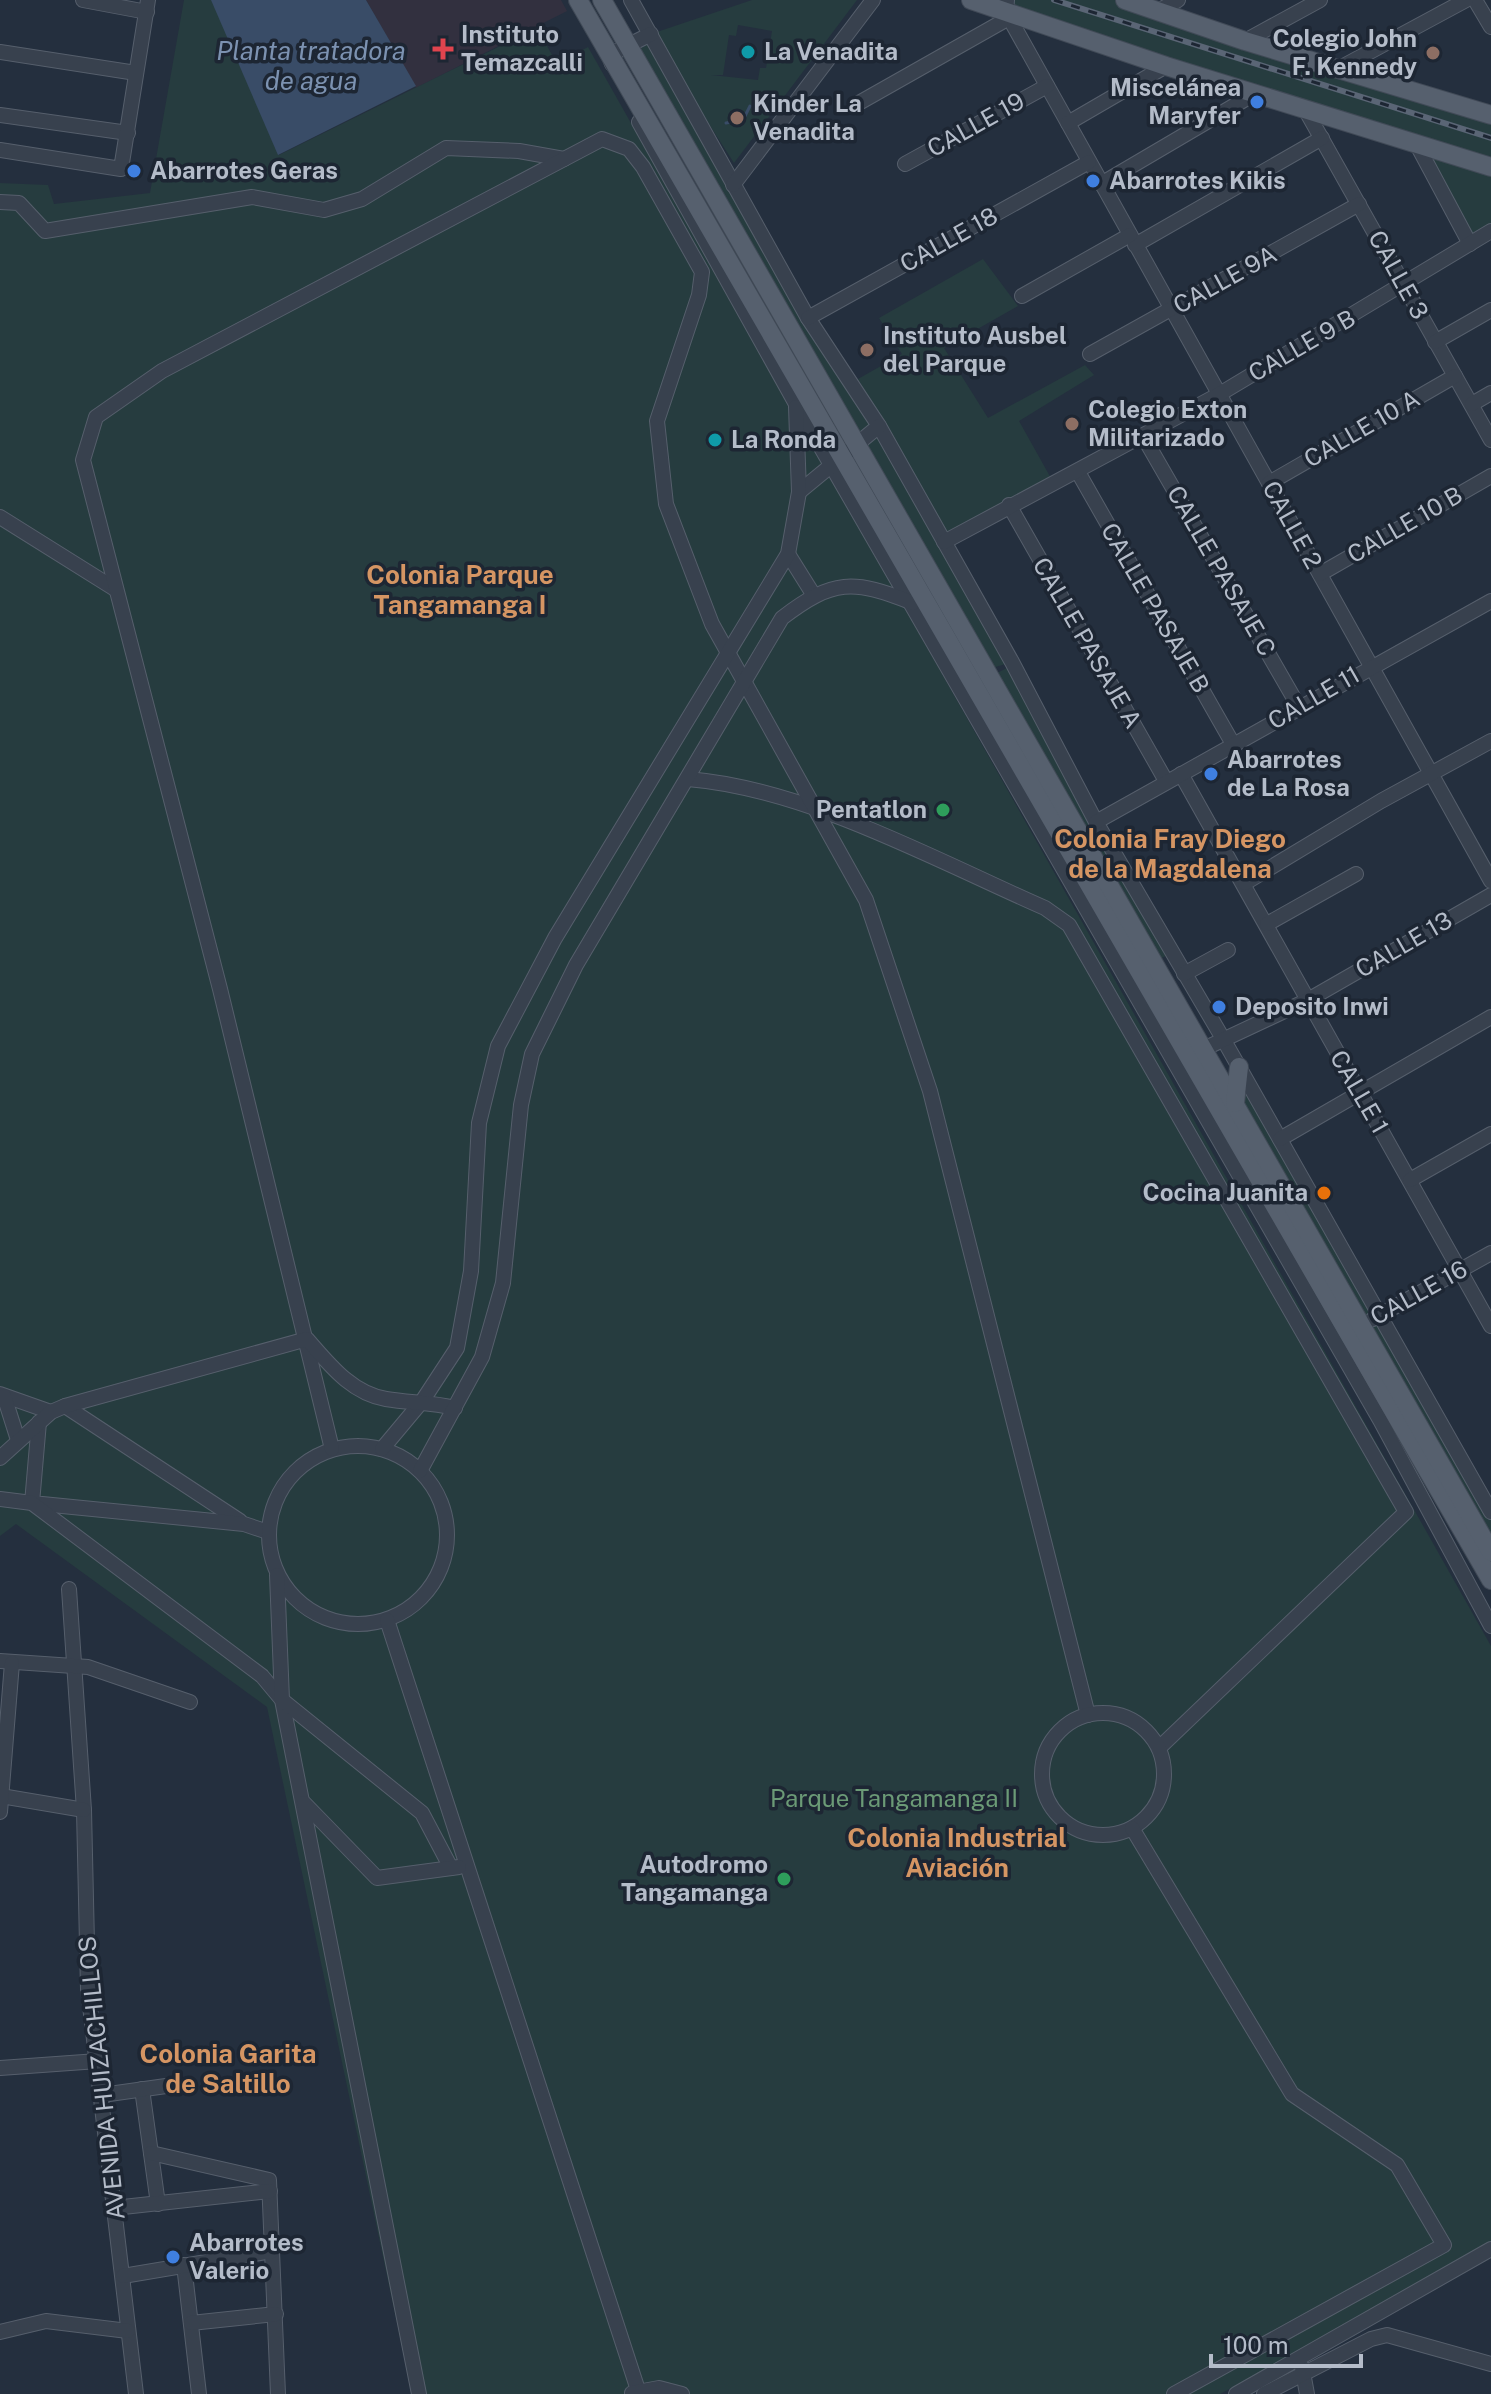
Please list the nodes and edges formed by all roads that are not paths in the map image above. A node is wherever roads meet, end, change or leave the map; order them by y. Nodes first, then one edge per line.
1 (83, 0) edge
2 (578, 0) edge
3 (602, 0) edge
4 (631, 0) edge
5 (873, 0) edge
6 (971, 0) edge
7 (1125, 0) edge
8 (1178, 0) edge
9 (1320, 0) edge
10 (1466, 0) edge
11 (1475, 0) edge
12 (147, 6) edge
13 (1007, 10) edge
14 (1158, 11) junction
15 (1491, 27) edge
16 (651, 34) junction
17 (1245, 41) junction
18 (629, 46) junction
19 (0, 52) edge
20 (609, 55) junction
21 (1166, 66) junction
22 (1338, 69) junction
23 (136, 73) junction
24 (1047, 86) junction
25 (1254, 94) junction
26 (857, 104) dead end
27 (1305, 109) junction
28 (0, 115) edge
29 (1491, 115) edge
30 (1068, 123) junction
31 (128, 133) junction
32 (1322, 138) junction
33 (1416, 143) junction
34 (0, 150) edge
35 (564, 159) junction
36 (1089, 162) junction
37 (905, 164) dead end
38 (1491, 167) edge
39 (1101, 184) junction
40 (733, 185) junction
41 (0, 202) edge
42 (1359, 204) junction
43 (1491, 231) edge
44 (1133, 240) junction
45 (1470, 244) junction
46 (1406, 285) junction
47 (1022, 296) dead end
48 (1171, 310) junction
49 (1491, 310) edge
50 (808, 318) junction
51 (1435, 342) junction
52 (1090, 354) dead end
53 (783, 367) junction
54 (1455, 376) junction
55 (1491, 393) edge
56 (1218, 395) junction
57 (796, 404) junction
58 (1472, 404) junction
59 (879, 426) junction
60 (1143, 436) junction
61 (1491, 440) edge
62 (856, 442) junction
63 (838, 461) junction
64 (1078, 472) junction
65 (1491, 476) edge
66 (1269, 483) junction
67 (799, 492) junction
68 (1009, 505) junction
69 (0, 517) edge
70 (944, 542) junction
71 (788, 554) junction
72 (1320, 574) junction
73 (115, 589) junction
74 (813, 594) junction
75 (1491, 601) edge
76 (911, 602) junction
77 (931, 611) junction
78 (728, 650) junction
79 (1012, 662) junction
80 (1371, 666) junction
81 (988, 673) junction
82 (971, 682) junction
83 (745, 684) junction
84 (1299, 707) junction
85 (1491, 741) edge
86 (1233, 744) junction
87 (1430, 773) junction
88 (1181, 774) junction
89 (688, 779) junction
90 (1166, 781) junction
91 (813, 807) junction
92 (1096, 822) junction
93 (1356, 874) dead end
94 (1491, 881) edge
95 (1245, 883) junction
96 (1491, 895) edge
97 (1267, 924) junction
98 (1228, 950) dead end
99 (1174, 956) junction
100 (1142, 974) junction
101 (1184, 974) junction
102 (1308, 1000) junction
103 (1491, 1017) edge
104 (1222, 1037) junction
105 (1195, 1052) junction
106 (1239, 1067) junction
107 (1358, 1092) junction
108 (1235, 1103) junction
109 (1491, 1134) edge
110 (1280, 1139) junction
111 (1410, 1180) junction
112 (1336, 1242) junction
113 (1491, 1253) edge
114 (1305, 1258) junction
115 (1461, 1270) junction
116 (1378, 1316) junction
117 (1491, 1326) edge
118 (1354, 1330) junction
119 (307, 1339) junction
120 (2, 1395) edge
121 (423, 1400) junction
122 (455, 1408) junction
123 (52, 1413) junction
124 (1415, 1434) junction
125 (18, 1440) junction
126 (332, 1449) junction
127 (382, 1449) junction
128 (0, 1458) edge
129 (1465, 1467) junction
130 (420, 1471) junction
131 (1448, 1476) junction
132 (1, 1500) edge
133 (32, 1503) junction
134 (1491, 1512) edge
135 (244, 1524) junction
136 (268, 1532) junction
137 (1490, 1546) edge
138 (277, 1574) junction
139 (1491, 1580) edge
140 (69, 1589) dead end
141 (387, 1620) junction
142 (1491, 1624) edge
143 (6, 1662) edge
144 (75, 1665) junction
145 (282, 1700) junction
146 (190, 1702) dead end
147 (1088, 1715) junction
148 (1159, 1748) junction
149 (1, 1796) edge
150 (303, 1802) junction
151 (84, 1810) junction
152 (0, 1812) edge
153 (1132, 1828) junction
154 (467, 1866) junction
155 (451, 1868) junction
156 (98, 2061) junction
157 (0, 2068) edge
158 (166, 2086) dead end
159 (142, 2089) junction
160 (102, 2095) junction
161 (151, 2153) junction
162 (269, 2186) junction
163 (158, 2204) junction
164 (123, 2207) dead end
165 (1491, 2249) edge
166 (272, 2251) junction
167 (184, 2265) junction
168 (123, 2276) junction
169 (276, 2314) junction
170 (191, 2323) junction
171 (128, 2331) junction
172 (4, 2332) edge
173 (1491, 2364) edge
174 (1302, 2366) junction
175 (634, 2392) edge
176 (136, 2394) edge
177 (199, 2394) edge
178 (278, 2394) edge
179 (419, 2394) edge
180 (682, 2394) edge
181 (1174, 2394) edge
182 (1236, 2394) edge
183 (1264, 2394) edge
184 (1307, 2394) edge

1 - 12 street
2 - 20 main road
3 - 18 main road
4 - 16 street
5 - 40 street
6 - 13 main road
7 - 14 main road
8 - 14 street
9 - 17 street
10 - 22 street
11 - 15 street
12 - 23 street
13 - 21 main road
13 - 24 street, CALLE 2
13 - 26 street
14 - 17 main road
16 - 18 street
16 - 40 street
17 - 22 main road
18 - 20 street
18 - 62 main road
19 - 23 street
20 - 53 main road
21 - 25 main road
21 - 30 street
22 - 29 main road
23 - 31 street
24 - 30 street, CALLE 2
24 - 37 street, CALLE 19
25 - 27 main road
25 - 39 street
27 - 32 street, CALLE 3
27 - 33 main road
28 - 31 street
30 - 36 street, CALLE 2
31 - 34 street
32 - 42 street, CALLE 3
32 - 44 street
33 - 38 main road
33 - 45 street
35 - 41 street
35 - 73 street
35 - 78 street
36 - 39 street, CALLE 2
36 - 50 street, CALLE 18
39 - 44 street, CALLE 2
40 - 50 street
42 - 46 street, CALLE 3
42 - 48 street, CALLE 9A
43 - 45 street, CALLE 9 B
44 - 47 street
44 - 48 street, CALLE 2
45 - 46 street, CALLE 9 B
46 - 51 street, CALLE 3
46 - 56 street, CALLE 9 B
48 - 52 street, CALLE 9A
48 - 56 street, CALLE 2
49 - 51 street
50 - 59 street
51 - 54 street, CALLE 3
53 - 57 street
53 - 63 main road
54 - 58 street, CALLE 3
54 - 66 street, CALLE 10 A
55 - 58 street
56 - 60 street, CALLE 9 B
56 - 66 street, CALLE 2
57 - 63 street
57 - 67 street
58 - 61 street, CALLE 3
59 - 62 street
59 - 70 street
60 - 64 street, CALLE 9 B
60 - 84 street, CALLE PASAJE C
62 - 63 street
62 - 81 main road
63 - 67 street
63 - 76 street
63 - 77 main road
64 - 68 street, CALLE 9 B
64 - 86 street, CALLE PASAJE B
65 - 72 street, CALLE 10 B
66 - 72 street, CALLE 2
67 - 71 street
68 - 70 street, CALLE 9 B
68 - 90 street, CALLE PASAJE A
69 - 73 street
70 - 79 street
71 - 74 street
71 - 78 street
72 - 80 street, CALLE 2
73 - 119 street
74 - 76 street
74 - 83 street
75 - 80 street, CALLE 11
76 - 77 street
76 - 100 street
77 - 82 main road
78 - 83 street
78 - 121 street
79 - 81 street
79 - 92 street
80 - 84 street, CALLE 11
80 - 87 street, CALLE 2
81 - 82 street
81 - 100 main road
82 - 100 main road
83 - 89 street
83 - 91 street
84 - 86 street, CALLE 11
85 - 87 street
86 - 88 street, CALLE 11
87 - 94 street, CALLE 2
87 - 95 street
88 - 90 street, CALLE 11
88 - 95 street, CALLE 1
89 - 91 street
89 - 122 street
90 - 92 street, CALLE 11
91 - 147 street
91 - 148 street
92 - 99 street
93 - 97 street
95 - 97 street, CALLE 1
96 - 102 street, CALLE 13
97 - 102 street, CALLE 1
98 - 101 street
99 - 100 street
99 - 101 street
100 - 105 main road
100 - 114 street
101 - 104 street
102 - 104 street, CALLE 13
102 - 107 street, CALLE 1
103 - 107 street
104 - 105 street, CALLE 13
104 - 106 street
105 - 108 main road
105 - 114 main road
106 - 108 main road
106 - 110 street
107 - 110 street
107 - 111 street, CALLE 1
108 - 114 main road
109 - 111 street
110 - 112 street
111 - 115 street, CALLE 1
112 - 114 street
112 - 116 street
113 - 115 street, CALLE 16
114 - 118 main road
114 - 124 street
115 - 116 street, CALLE 16
115 - 117 street, CALLE 1
116 - 118 street, CALLE 16
116 - 124 street
118 - 124 main road
119 - 121 street
119 - 123 street
119 - 126 street
120 - 123 street
120 - 125 street
121 - 122 street
121 - 127 street
122 - 130 street
123 - 125 street
123 - 133 street
123 - 135 street
124 - 129 street
124 - 131 main road
124 - 139 main road
124 - 142 street
125 - 128 street
126 - 127 street
126 - 136 street
127 - 130 street
129 - 131 street
129 - 134 street
130 - 141 street
131 - 137 main road
132 - 133 street
133 - 135 street
133 - 145 street
135 - 136 street
136 - 138 street
138 - 141 street
138 - 145 street
140 - 144 street, AVENIDA HUIZACHILLOS
141 - 154 street
143 - 144 street
143 - 149 street
144 - 146 street
144 - 151 street, AVENIDA HUIZACHILLOS
145 - 150 street
145 - 155 street
147 - 148 street
147 - 153 street
148 - 153 street
149 - 151 street
149 - 152 street
150 - 155 street
150 - 179 street
151 - 156 street, AVENIDA HUIZACHILLOS
153 - 181 street
154 - 155 street
154 - 175 street
156 - 157 street
156 - 160 street, AVENIDA HUIZACHILLOS
158 - 159 street
159 - 160 street
159 - 161 street
160 - 168 street, AVENIDA HUIZACHILLOS
161 - 162 street
161 - 163 street
162 - 163 street
162 - 166 street
163 - 164 street
165 - 174 street
166 - 167 street
166 - 169 street
167 - 168 street
167 - 170 street
168 - 171 street, AVENIDA HUIZACHILLOS
169 - 170 street
169 - 178 street
170 - 177 street
171 - 172 street
171 - 176 street, AVENIDA HUIZACHILLOS
173 - 174 street
174 - 182 street
174 - 183 street
174 - 184 street
175 - 180 street

